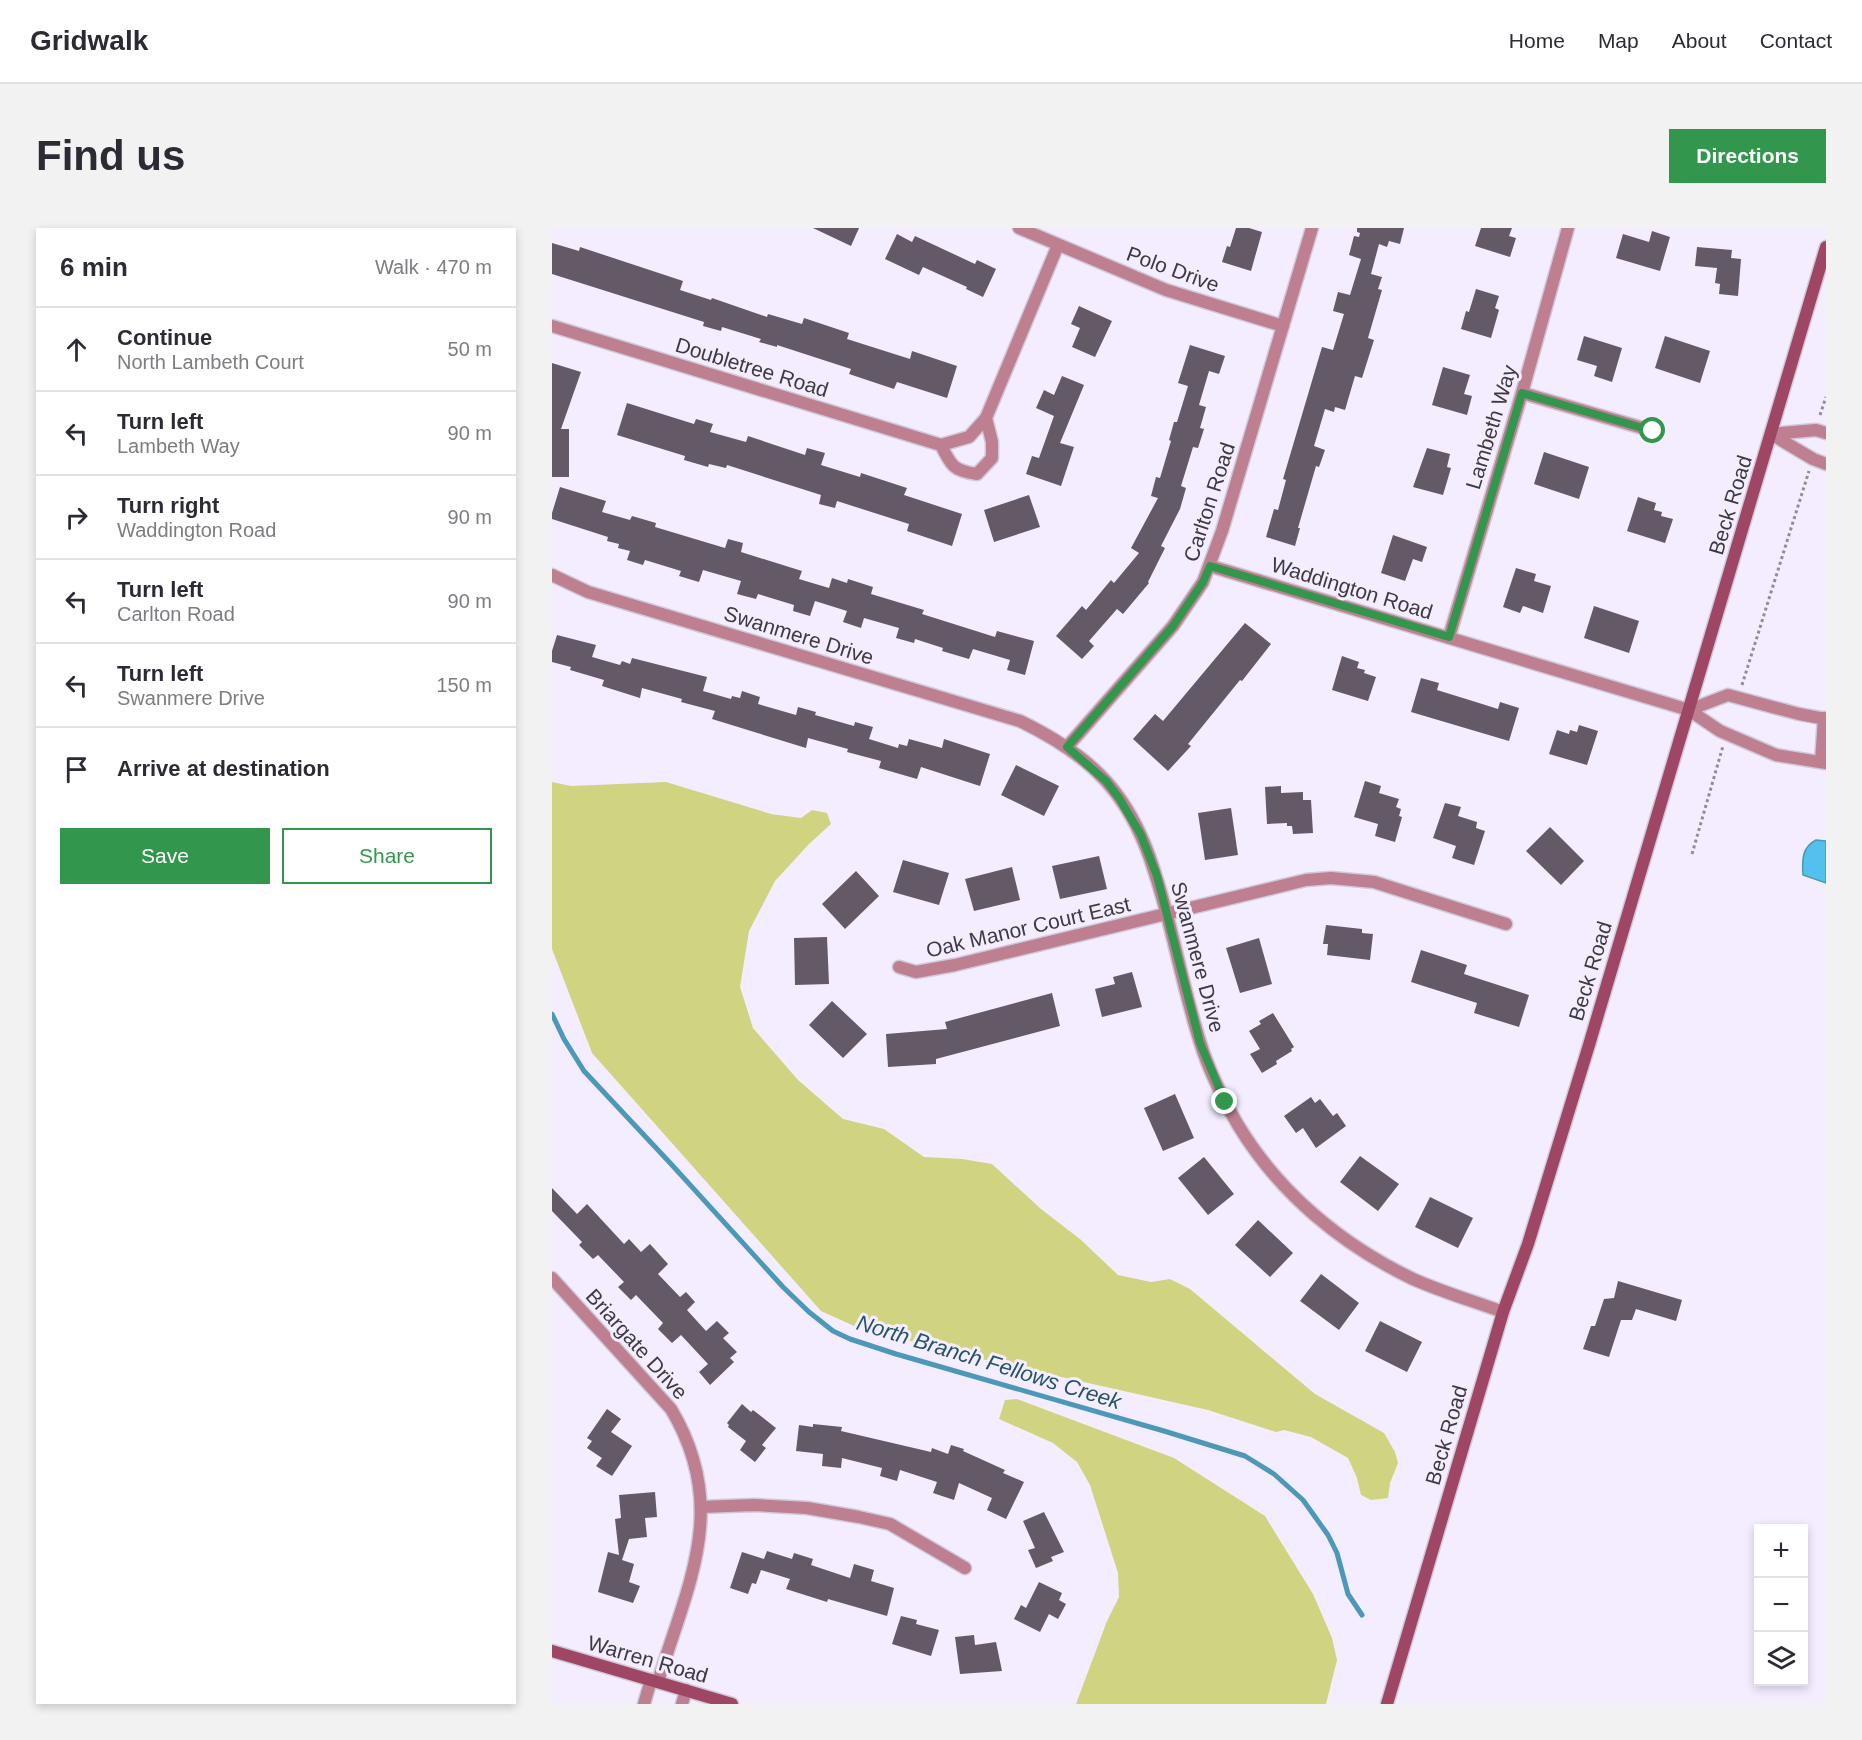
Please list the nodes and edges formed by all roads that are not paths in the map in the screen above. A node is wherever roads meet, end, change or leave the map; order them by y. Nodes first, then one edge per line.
1 (1019, 228) edge
2 (1312, 228) edge
3 (1568, 228) edge
4 (1058, 245) junction
5 (1826, 247) edge
6 (552, 326) edge
7 (1283, 326) junction
8 (1522, 393) junction
9 (986, 418) junction
10 (1653, 431) dead end
11 (1821, 431) edge
12 (1771, 434) junction
13 (941, 445) junction
14 (1826, 464) edge
15 (1210, 566) junction
16 (552, 575) edge
17 (1449, 637) junction
18 (1689, 710) junction
19 (1825, 719) edge
20 (1067, 747) junction
21 (1823, 762) edge
22 (1167, 915) junction
23 (1506, 924) dead end
24 (899, 967) dead end
25 (552, 1278) edge
26 (1503, 1312) junction
27 (702, 1507) junction
28 (965, 1568) dead end
29 (552, 1651) edge
30 (654, 1681) junction
31 (686, 1690) junction
32 (644, 1704) edge
33 (682, 1704) edge
34 (732, 1704) edge
35 (1387, 1704) edge

1 - 4 street, Polo Drive
2 - 7 street, Carlton Road
3 - 8 street, Lambeth Way
4 - 7 street, Polo Drive
4 - 9 street
5 - 12 main road, Beck Road
6 - 13 street, Doubletree Road
7 - 15 street, Carlton Road
8 - 10 street
8 - 17 street, Lambeth Way
9 - 13 street
9 - 13 street
11 - 12 street
12 - 14 street
12 - 18 main road, Beck Road
15 - 17 street, Waddington Road
15 - 20 street, Carlton Road
16 - 20 street, Swanmere Drive
17 - 18 street, Waddington Road
18 - 19 street, Waddington Road
18 - 21 street, Waddington Road
18 - 26 main road, Beck Road
19 - 21 street, Waddington Road
20 - 22 street, Swanmere Drive
22 - 23 street, Oak Manor Court East
22 - 24 street, Oak Manor Court East
22 - 26 street, Swanmere Drive
25 - 27 street, Briargate Drive
26 - 35 main road, Beck Road
27 - 28 street
27 - 30 street, Briargate Drive
29 - 30 main road, Warren Road
30 - 31 main road, Warren Road
30 - 32 street, Briargate Drive
31 - 33 street
31 - 34 main road, Warren Road

